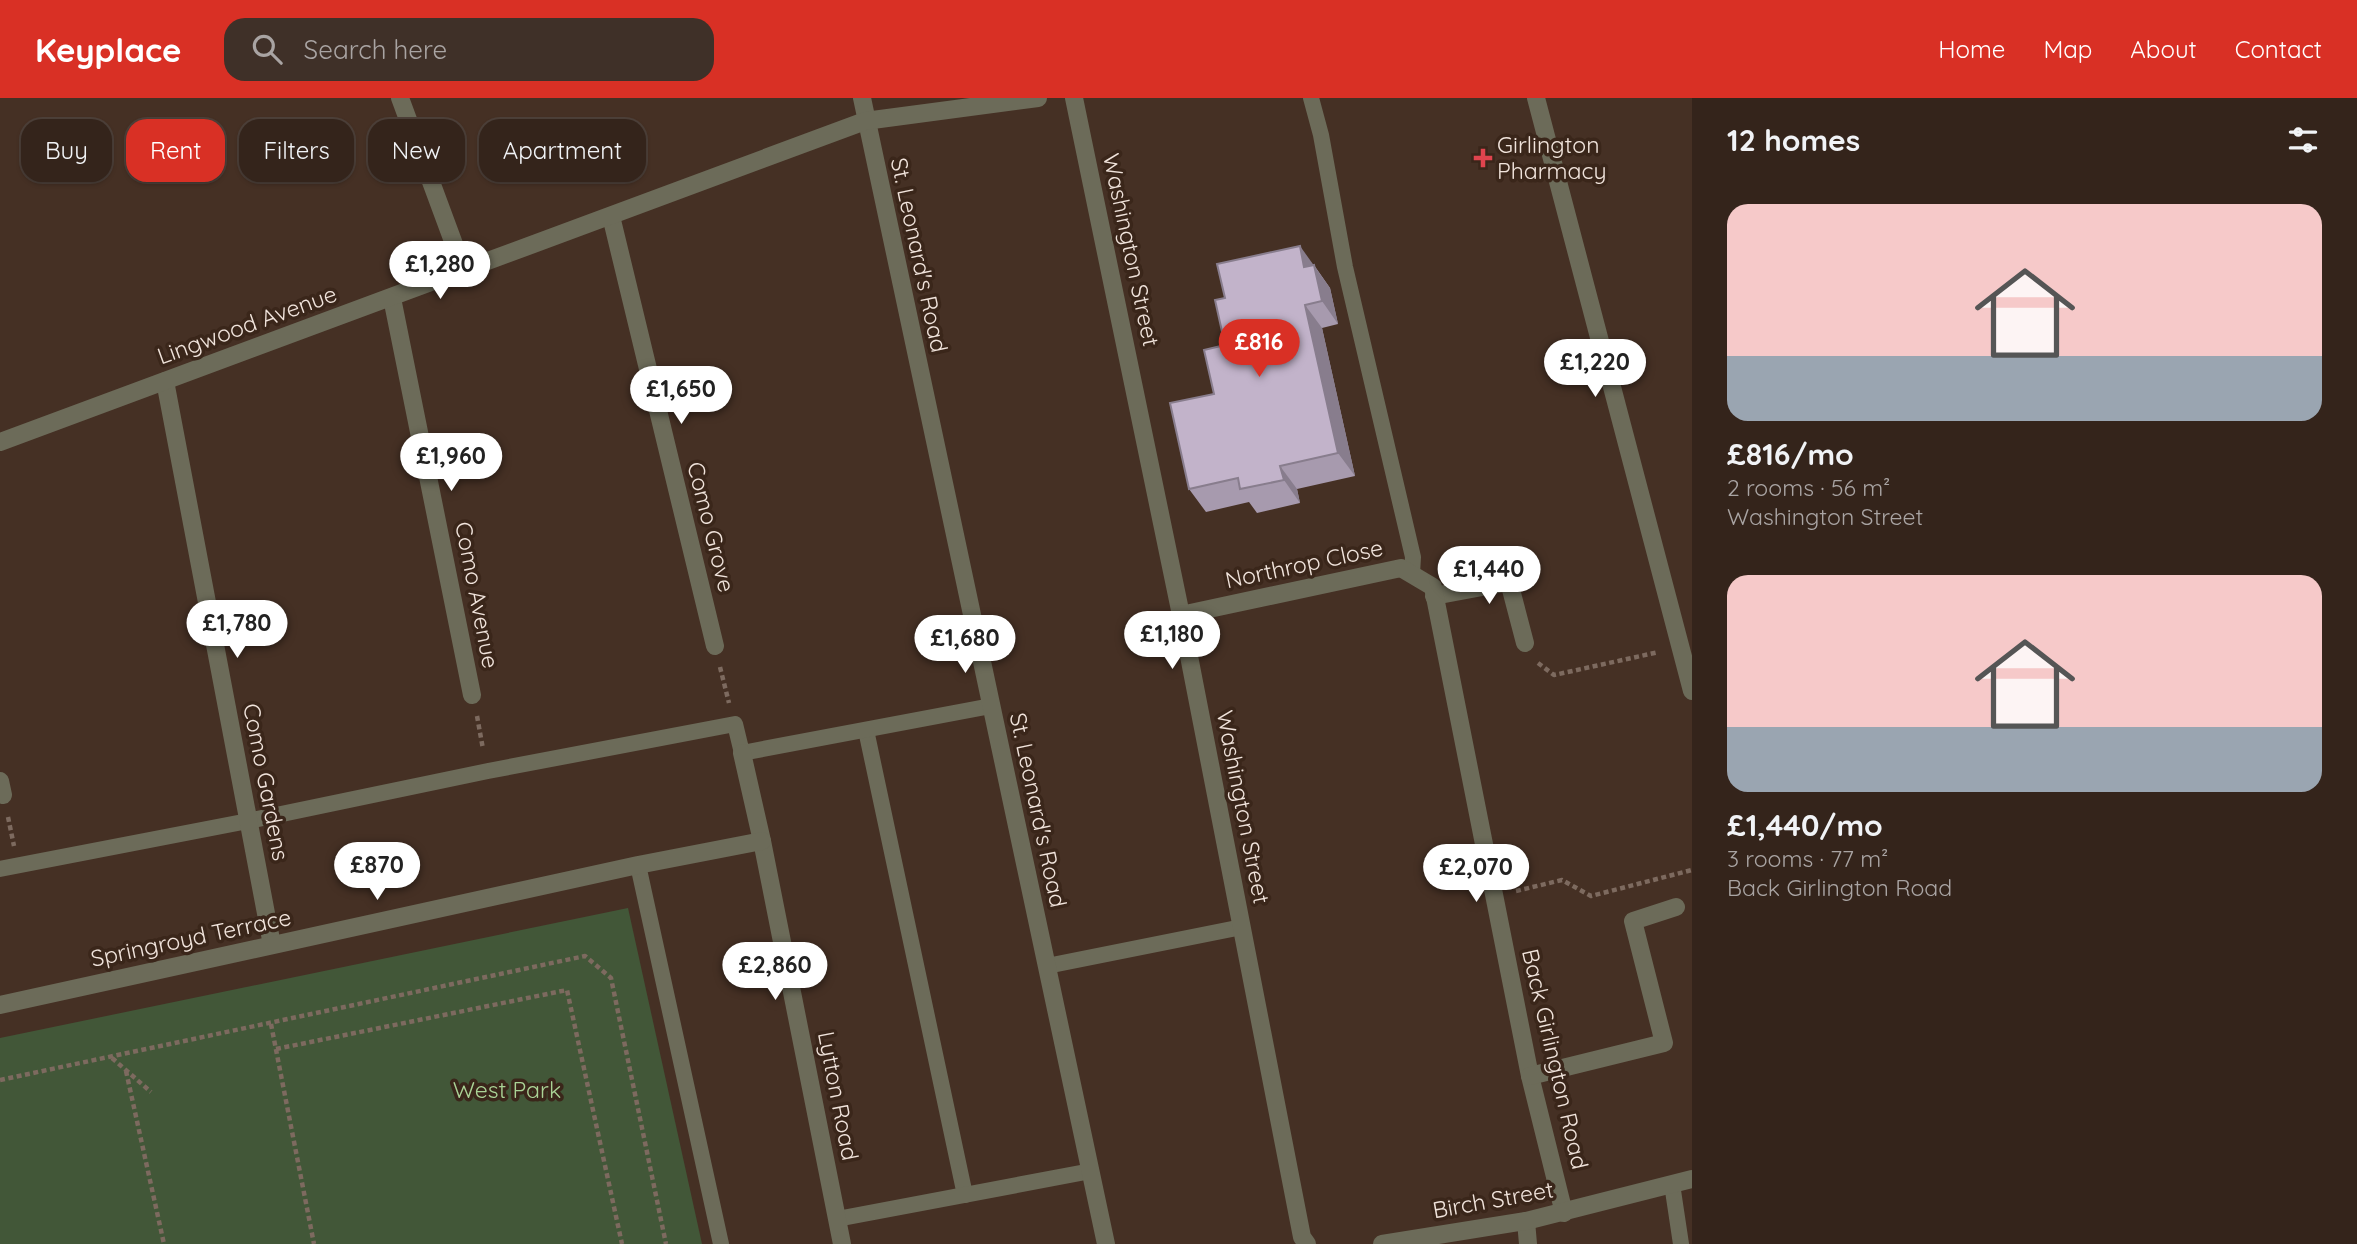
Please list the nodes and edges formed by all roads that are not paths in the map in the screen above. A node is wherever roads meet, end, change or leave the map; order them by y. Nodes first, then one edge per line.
1 (401, 98) edge
2 (862, 98) edge
3 (1038, 98) edge
4 (1074, 98) edge
5 (1311, 98) edge
6 (1535, 98) edge
7 (865, 121) junction
8 (611, 216) junction
9 (464, 271) junction
10 (392, 298) junction
11 (165, 381) junction
12 (0, 442) edge
13 (1412, 574) junction
14 (1433, 591) junction
15 (1181, 615) junction
16 (1525, 643) road end
17 (715, 646) road end
18 (1691, 680) edge
19 (472, 695) road end
20 (991, 706) junction
21 (866, 730) junction
22 (742, 753) junction
23 (248, 821) junction
24 (762, 841) junction
25 (638, 865) junction
26 (0, 869) edge
27 (1676, 907) dead end
28 (1242, 927) junction
29 (272, 945) junction
30 (1047, 965) junction
31 (0, 1005) edge
32 (1530, 1076) junction
33 (1091, 1171) junction
34 (1692, 1179) edge
35 (1672, 1184) junction
36 (965, 1195) junction
37 (1564, 1213) junction
38 (837, 1219) junction
39 (1526, 1221) junction
40 (1304, 1241) edge
41 (720, 1244) edge
42 (842, 1244) edge
43 (1106, 1244) edge
44 (1382, 1244) edge
45 (1528, 1244) edge
46 (1681, 1244) edge

1 - 9 street
2 - 7 street, St. Leonard's Road
3 - 7 street, Lingwood Avenue
4 - 15 street, Washington Street
5 - 13 lane
6 - 18 street
7 - 8 street, Lingwood Avenue
7 - 20 street, St. Leonard's Road
8 - 9 street, Lingwood Avenue
8 - 17 street, Como Grove
9 - 10 street, Lingwood Avenue
10 - 11 street, Lingwood Avenue
10 - 19 street, Como Avenue
11 - 12 street, Lingwood Avenue
11 - 23 street, Como Gardens
13 - 14 street, Northrop Close
13 - 15 street, Northrop Close
14 - 16 street
14 - 32 street, Back Girlington Road
15 - 28 street, Washington Street
20 - 21 lane
20 - 30 street, St. Leonard's Road
21 - 22 lane
21 - 36 lane
22 - 23 lane
22 - 24 street, Lytton Road
23 - 26 lane
23 - 29 street, Como Gardens
24 - 25 street, Springroyd Terrace
24 - 38 street, Lytton Road
25 - 29 street, Springroyd Terrace
25 - 41 lane
27 - 32 street
28 - 30 lane
28 - 40 street, Washington Street
29 - 31 street, Springroyd Terrace
30 - 33 street, St. Leonard's Road
32 - 37 street, Back Girlington Road
33 - 36 lane
33 - 43 street, St. Leonard's Road
34 - 35 street, Birch Street
35 - 37 street, Birch Street
35 - 46 lane
36 - 38 lane
37 - 39 street, Birch Street
38 - 42 street, Lytton Road
39 - 44 street, Birch Street
39 - 45 street

